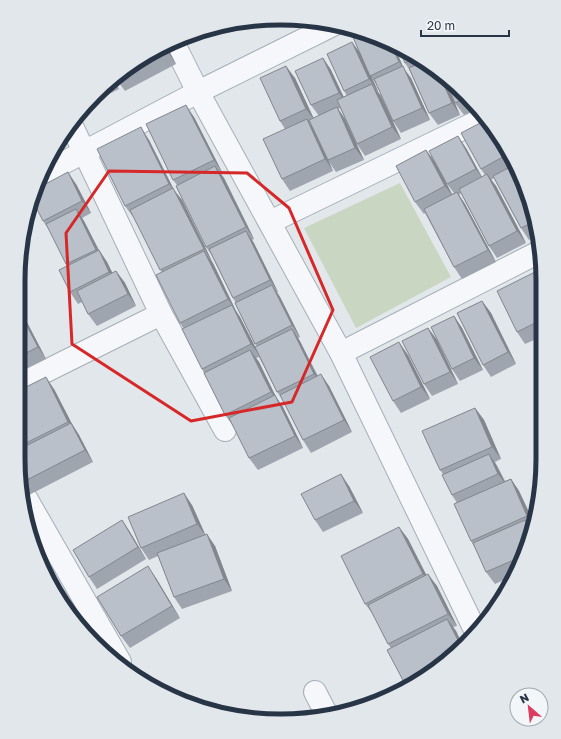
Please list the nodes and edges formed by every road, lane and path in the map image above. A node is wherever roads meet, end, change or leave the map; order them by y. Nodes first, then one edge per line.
1 (299, 26) edge
2 (324, 29) edge
3 (176, 47) edge
4 (195, 85) junction
5 (480, 121) edge
6 (74, 130) edge
7 (83, 148) junction
8 (58, 155) edge
9 (50, 170) edge
10 (270, 222) junction
11 (534, 254) edge
12 (161, 314) junction
13 (341, 353) junction
14 (25, 382) edge
15 (224, 430) dead end
16 (29, 503) edge
17 (473, 627) edge
18 (115, 653) edge
19 (315, 692) dead end
20 (325, 710) edge

1 - 4 street
2 - 4 street
3 - 4 street
4 - 7 street
4 - 10 street
5 - 10 street
6 - 7 street
7 - 8 street
7 - 9 street
7 - 12 street
10 - 13 street
11 - 13 street
12 - 14 street
12 - 15 street
13 - 17 street
16 - 18 street
19 - 20 street

